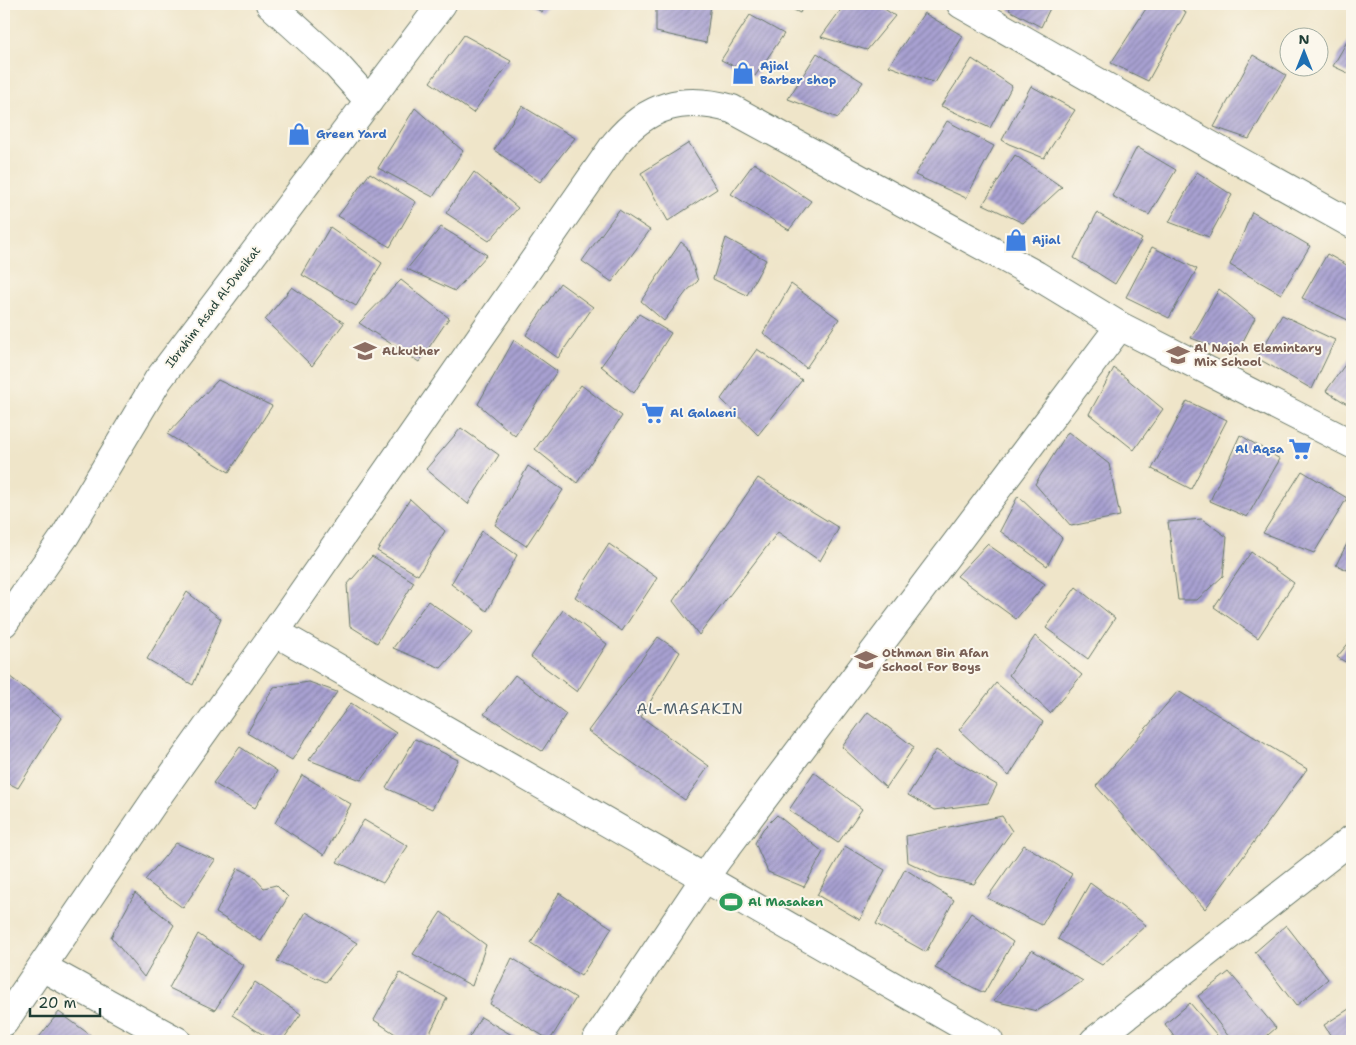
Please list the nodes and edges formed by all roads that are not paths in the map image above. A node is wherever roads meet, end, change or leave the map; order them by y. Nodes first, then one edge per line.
1 (270, 4) edge
2 (442, 4) edge
3 (961, 4) edge
4 (369, 101) junction
5 (1352, 224) edge
6 (1120, 326) junction
7 (1352, 444) edge
8 (4, 623) edge
9 (275, 632) junction
10 (1352, 839) edge
11 (706, 879) junction
12 (42, 967) junction
13 (4, 1022) edge
14 (177, 1041) edge
15 (596, 1041) edge
16 (989, 1041) edge
17 (1094, 1041) edge

1 - 4 street
2 - 4 street, Ibrahim Asad Al-Dweikat
3 - 5 street
4 - 8 street, Ibrahim Asad Al-Dweikat
6 - 7 street
6 - 9 street
6 - 11 street
9 - 11 street
9 - 12 street
10 - 17 street
11 - 15 street
11 - 16 street
12 - 13 street
12 - 14 street

